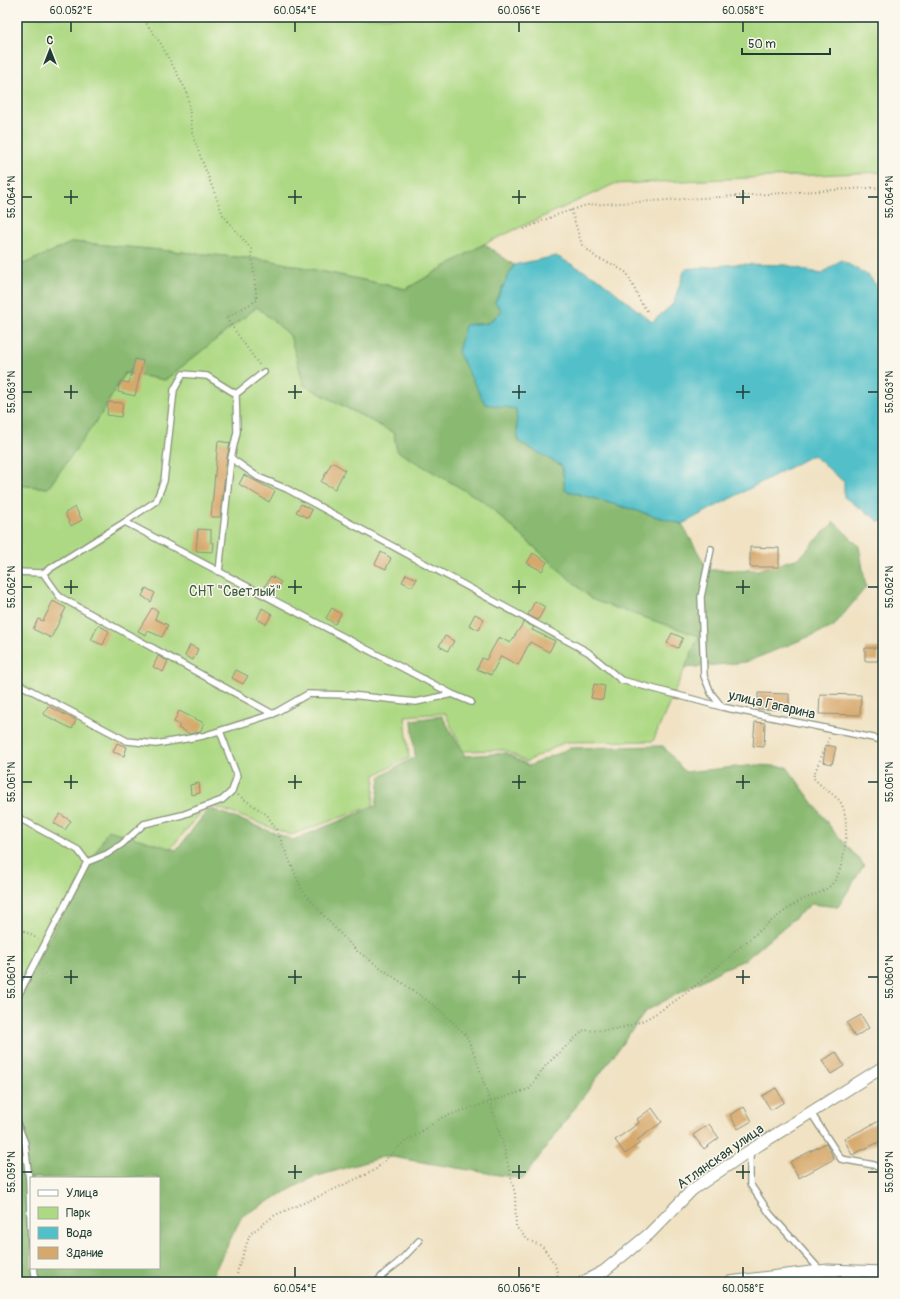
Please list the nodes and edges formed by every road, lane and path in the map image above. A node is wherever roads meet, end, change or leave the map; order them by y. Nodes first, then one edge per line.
1 (142, 17) edge
2 (883, 188) edge
3 (572, 210) junction
4 (524, 229) dead end
5 (649, 313) dead end
6 (264, 372) joint
7 (236, 394) junction
8 (230, 458) junction
9 (125, 522) junction
10 (711, 549) dead end
11 (17, 572) edge
12 (219, 572) junction
13 (43, 573) junction
14 (17, 683) edge
15 (452, 694) junction
16 (471, 702) dead end
17 (722, 707) junction
18 (273, 714) junction
19 (832, 730) junction
20 (220, 731) junction
21 (883, 740) edge
22 (232, 791) junction
23 (17, 817) edge
24 (87, 862) junction
25 (17, 927) edge
26 (46, 944) junction
27 (17, 998) edge
28 (883, 1067) edge
29 (490, 1101) junction
30 (811, 1113) junction
31 (17, 1123) edge
32 (750, 1150) junction
33 (883, 1170) edge
34 (30, 1213) edge
35 (419, 1241) dead end
36 (34, 1269) edge
37 (820, 1271) junction
38 (883, 1272) edge
39 (36, 1282) edge
40 (236, 1282) edge
41 (377, 1282) edge
42 (559, 1282) edge
43 (583, 1282) edge
44 (729, 1282) edge

1 - 6 path
2 - 3 path
3 - 4 path
3 - 5 path
6 - 7 lane
7 - 8 lane
7 - 9 lane
8 - 12 lane
8 - 17 lane
9 - 12 lane
9 - 13 lane
10 - 17 lane, улица Гагарина
11 - 13 lane
12 - 15 lane
13 - 18 lane
14 - 20 lane
15 - 16 lane
15 - 18 lane
17 - 19 lane, улица Гагарина
18 - 20 lane
19 - 21 lane, улица Гагарина
19 - 29 path
20 - 22 lane
22 - 24 lane
22 - 29 path
23 - 24 lane
24 - 26 lane
25 - 26 path
26 - 27 lane
28 - 30 street, Атлянская улица
29 - 40 path
29 - 42 path
30 - 32 street, Атлянская улица
30 - 33 lane
31 - 34 lane
32 - 37 lane
32 - 43 street, Атлянская улица
35 - 41 lane
36 - 39 lane
37 - 38 street
37 - 44 street

